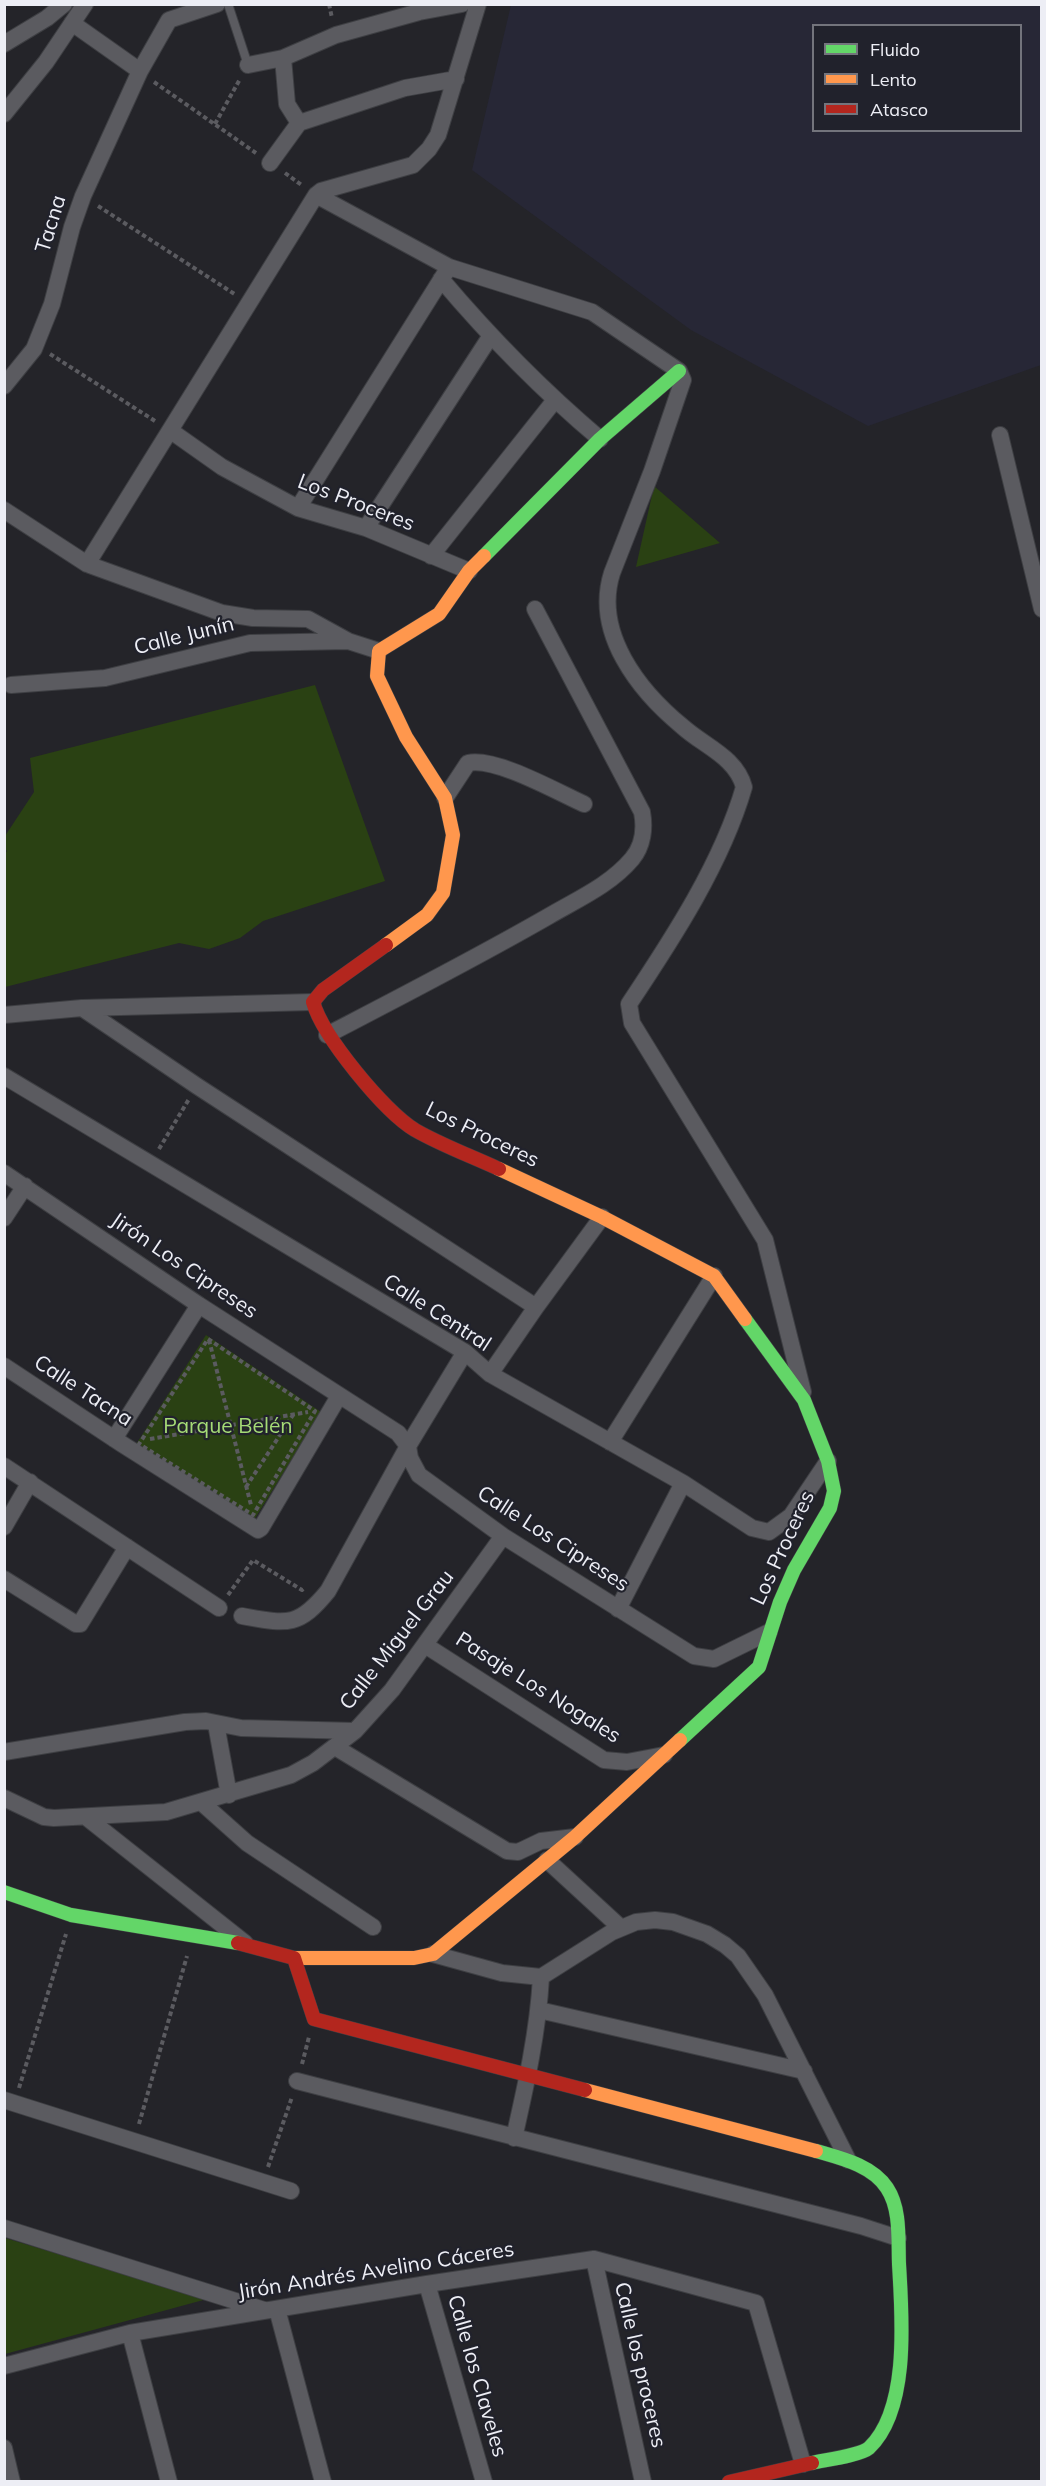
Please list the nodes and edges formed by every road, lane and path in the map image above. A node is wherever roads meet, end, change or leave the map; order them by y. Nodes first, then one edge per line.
1 (64, 4) edge
2 (85, 4) edge
3 (217, 4) edge
4 (228, 4) edge
5 (462, 4) edge
6 (478, 4) edge
7 (72, 23) junction
8 (4, 44) edge
9 (283, 58) junction
10 (248, 65) junction
11 (140, 71) junction
12 (456, 79) junction
13 (4, 114) edge
14 (299, 123) junction
15 (214, 124) junction
16 (270, 163) junction
17 (316, 195) junction
18 (82, 196) junction
19 (445, 273) junction
20 (249, 304) junction
21 (490, 337) junction
22 (36, 345) junction
23 (679, 371) junction
24 (4, 386) edge
25 (555, 400) junction
26 (171, 431) junction
27 (1000, 435) dead end
28 (600, 439) junction
29 (298, 508) junction
30 (4, 510) edge
31 (366, 528) junction
32 (431, 556) junction
33 (87, 564) junction
34 (469, 571) junction
35 (535, 609) dead end
36 (1041, 609) edge
37 (348, 641) junction
38 (379, 651) junction
39 (7, 687) edge
40 (445, 798) junction
41 (584, 804) dead end
42 (313, 1002) junction
43 (82, 1008) junction
44 (4, 1015) edge
45 (327, 1035) junction
46 (4, 1076) edge
47 (197, 1086) junction
48 (150, 1164) junction
49 (4, 1173) edge
50 (25, 1186) junction
51 (602, 1217) junction
52 (4, 1218) edge
53 (714, 1276) junction
54 (199, 1305) junction
55 (536, 1307) junction
56 (208, 1339) junction
57 (465, 1352) junction
58 (4, 1366) edge
59 (490, 1374) junction
60 (804, 1400) junction
61 (335, 1402) junction
62 (315, 1411) junction
63 (293, 1414) junction
64 (230, 1425) junction
65 (118, 1441) junction
66 (142, 1441) junction
67 (610, 1442) junction
68 (408, 1446) junction
69 (828, 1461) junction
70 (4, 1466) edge
71 (30, 1482) junction
72 (683, 1483) junction
73 (246, 1487) junction
74 (256, 1522) junction
75 (4, 1527) edge
76 (503, 1536) junction
77 (127, 1547) junction
78 (4, 1579) edge
79 (310, 1583) dead end
80 (219, 1608) joint
81 (618, 1610) junction
82 (242, 1616) dead end
83 (769, 1632) junction
84 (425, 1645) junction
85 (216, 1724) junction
86 (355, 1731) junction
87 (335, 1747) junction
88 (4, 1752) edge
89 (665, 1755) junction
90 (229, 1795) junction
91 (4, 1798) edge
92 (201, 1802) junction
93 (86, 1816) junction
94 (575, 1838) junction
95 (547, 1860) junction
96 (4, 1892) edge
97 (71, 1915) junction
98 (373, 1927) dead end
99 (621, 1928) junction
100 (192, 1935) junction
101 (246, 1944) junction
102 (433, 1954) junction
103 (294, 1958) junction
104 (541, 1977) junction
105 (539, 2010) junction
106 (314, 2019) junction
107 (804, 2071) junction
108 (528, 2075) junction
109 (297, 2081) junction
110 (9, 2102) edge
111 (514, 2138) junction
112 (134, 2139) junction
113 (848, 2160) junction
114 (263, 2182) junction
115 (291, 2191) dead end
116 (4, 2228) edge
117 (898, 2238) junction
118 (594, 2259) junction
119 (427, 2284) junction
120 (273, 2310) junction
121 (130, 2333) junction
122 (4, 2366) edge
123 (4, 2448) edge
124 (803, 2464) junction
125 (12, 2481) edge
126 (169, 2481) edge
127 (323, 2481) edge
128 (484, 2481) edge
129 (643, 2481) edge
130 (729, 2481) edge

1 - 8 street
2 - 7 street
3 - 11 street, Tacna
4 - 10 lane
5 - 9 street
6 - 12 street
7 - 11 street
7 - 13 street
9 - 10 street
9 - 14 street
10 - 15 path
11 - 15 path
11 - 18 street, Tacna
12 - 14 street
12 - 17 street
14 - 16 street
15 - 16 path
16 - 17 path
17 - 19 street
17 - 20 street
18 - 20 path
18 - 22 street, Tacna
19 - 21 street
19 - 23 street
19 - 29 street
20 - 26 street
21 - 25 street
21 - 31 street
22 - 24 street, Tacna
22 - 26 path
23 - 28 street
23 - 60 street
25 - 28 street
25 - 32 street
26 - 29 street, Los Proceres
26 - 33 street
27 - 36 street
28 - 34 street
29 - 31 street, Los Proceres
30 - 33 street
31 - 32 street, Los Proceres
32 - 34 street, Los Proceres
33 - 37 street
34 - 38 street
35 - 45 street
37 - 38 street, Calle Junín
37 - 39 street, Calle Junín
38 - 40 street
40 - 41 street
40 - 42 street
42 - 43 street
42 - 45 street, Los Proceres
43 - 44 street
43 - 47 street
45 - 51 street, Los Proceres
46 - 48 street, Calle Central
47 - 48 path
47 - 55 street
48 - 57 street, Calle Central
49 - 50 street, Jirón Los Cipreses
50 - 52 street
50 - 54 street, Jirón Los Cipreses
51 - 53 street, Los Proceres
51 - 55 street
53 - 60 street, Los Proceres
53 - 67 street
54 - 56 path
54 - 61 street, Jirón Los Cipreses
54 - 65 street
55 - 59 street
56 - 62 path
56 - 64 path
56 - 66 path
57 - 59 street, Calle Central
57 - 68 street
58 - 65 street, Calle Tacna
59 - 67 street, Calle Central
60 - 69 street, Los Proceres
61 - 62 path
61 - 68 street, Calle Los Cipreses
61 - 74 street
62 - 63 path
62 - 74 path
63 - 64 path
63 - 73 path
64 - 66 path
64 - 73 path
65 - 66 path
65 - 74 street, Calle Tacna
66 - 74 path
67 - 72 street, Calle Central
68 - 76 street, Calle Los Cipreses
68 - 82 street
69 - 72 street, Calle Central
69 - 83 street, Los Proceres
70 - 71 street
71 - 75 street
71 - 77 street
72 - 81 street
73 - 74 path
76 - 81 street, Calle Los Cipreses
76 - 84 street, Calle Miguel Grau
77 - 78 street
77 - 80 street
79 - 80 path
81 - 83 street, Calle Los Cipreses
83 - 89 street, Los Proceres
84 - 86 street, Calle Miguel Grau
84 - 89 street, Pasaje Los Nogales
85 - 86 street
85 - 88 street
85 - 90 street
86 - 87 street, Calle Miguel Grau
87 - 90 street, Calle Miguel Grau
87 - 94 street
89 - 94 street
90 - 92 street, Calle Miguel Grau
91 - 93 street, Calle Miguel Grau
92 - 93 street, Calle Miguel Grau
92 - 98 street
93 - 101 street
94 - 95 street
95 - 99 street
95 - 102 street
96 - 97 street
97 - 100 street
97 - 110 path
99 - 104 street
99 - 107 street
100 - 101 street
100 - 112 path
101 - 103 street
102 - 103 street
102 - 104 street
103 - 106 street
104 - 105 street
105 - 107 street
105 - 108 street
106 - 108 street
106 - 109 path
107 - 113 street
108 - 111 street
108 - 113 street
109 - 111 street
109 - 114 path
110 - 112 street
111 - 117 street
112 - 114 street
113 - 117 street
114 - 115 street
116 - 120 street
117 - 124 street
118 - 119 street, Jirón Andrés Avelino Cáceres
118 - 124 street, Jirón Andrés Avelino Cáceres
118 - 129 street, Calle los proceres
119 - 120 street, Jirón Andrés Avelino Cáceres
119 - 128 street, Calle los Claveles
120 - 121 street, Jirón Andrés Avelino Cáceres
120 - 127 street
121 - 122 street, Jirón Andrés Avelino Cáceres
121 - 126 street
123 - 125 street
124 - 130 street

